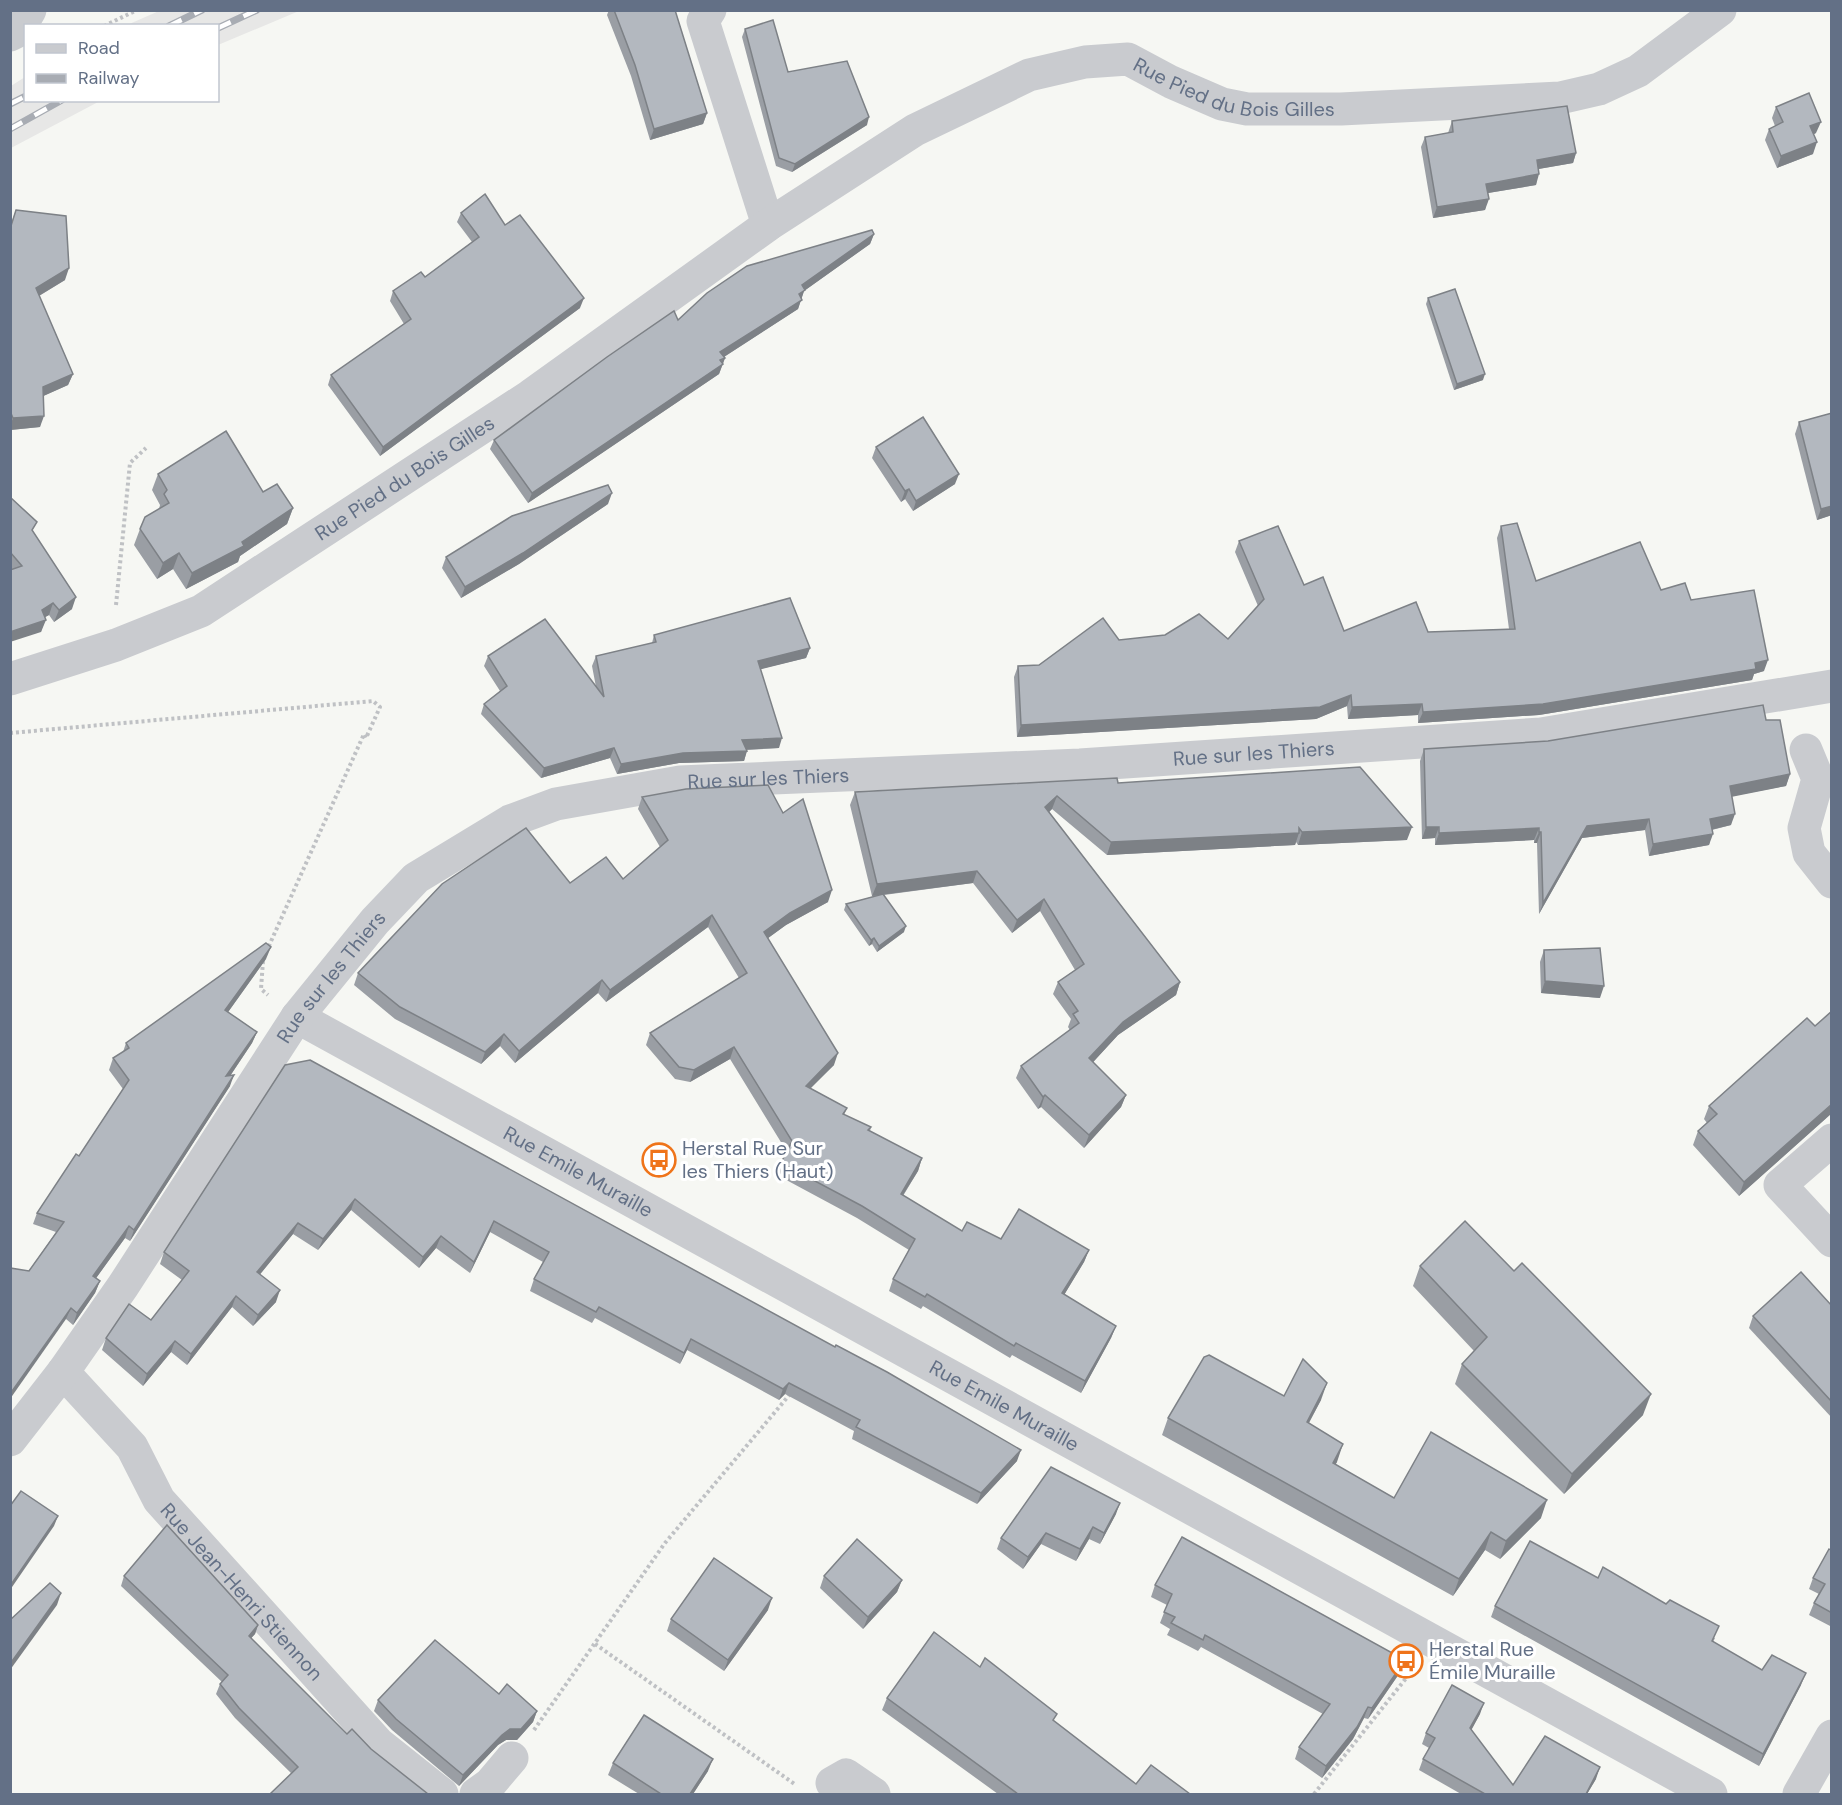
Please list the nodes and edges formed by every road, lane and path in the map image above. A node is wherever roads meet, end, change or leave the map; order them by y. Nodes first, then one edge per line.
1 (30, 10) edge
2 (137, 10) edge
3 (1720, 10) edge
4 (707, 16) edge
5 (108, 24) edge
6 (10, 35) edge
7 (768, 225) junction
8 (146, 448) dead end
9 (116, 645) junction
10 (10, 678) edge
11 (1832, 686) edge
12 (10, 733) edge
13 (1806, 750) dead end
14 (1832, 882) edge
15 (297, 1017) junction
16 (1832, 1140) edge
17 (1832, 1241) edge
18 (63, 1372) junction
19 (794, 1389) edge
20 (10, 1440) edge
21 (1433, 1643) junction
22 (595, 1644) junction
23 (1832, 1736) edge
24 (512, 1758) joint
25 (832, 1783) joint
26 (442, 1794) edge
27 (476, 1794) edge
28 (874, 1794) edge
29 (1314, 1794) edge
30 (1711, 1794) edge
31 (1799, 1794) edge

1 - 6 street
2 - 5 path
3 - 7 street, Rue Pied du Bois Gilles
4 - 7 street
7 - 9 street, Rue Pied du Bois Gilles
8 - 9 path
9 - 10 street, Rue Pied du Bois Gilles
11 - 15 street, Rue sur les Thiers
12 - 15 path
13 - 14 street
15 - 18 street, Rue sur les Thiers
15 - 21 street, Rue Emile Muraille
16 - 17 street
18 - 20 street, Rue sur les Thiers
18 - 26 street, Rue Jean-Henri Stiennon
19 - 22 path
21 - 29 path
21 - 30 street, Rue Emile Muraille
22 - 24 path
22 - 25 path
23 - 31 street
24 - 27 street
25 - 28 street

